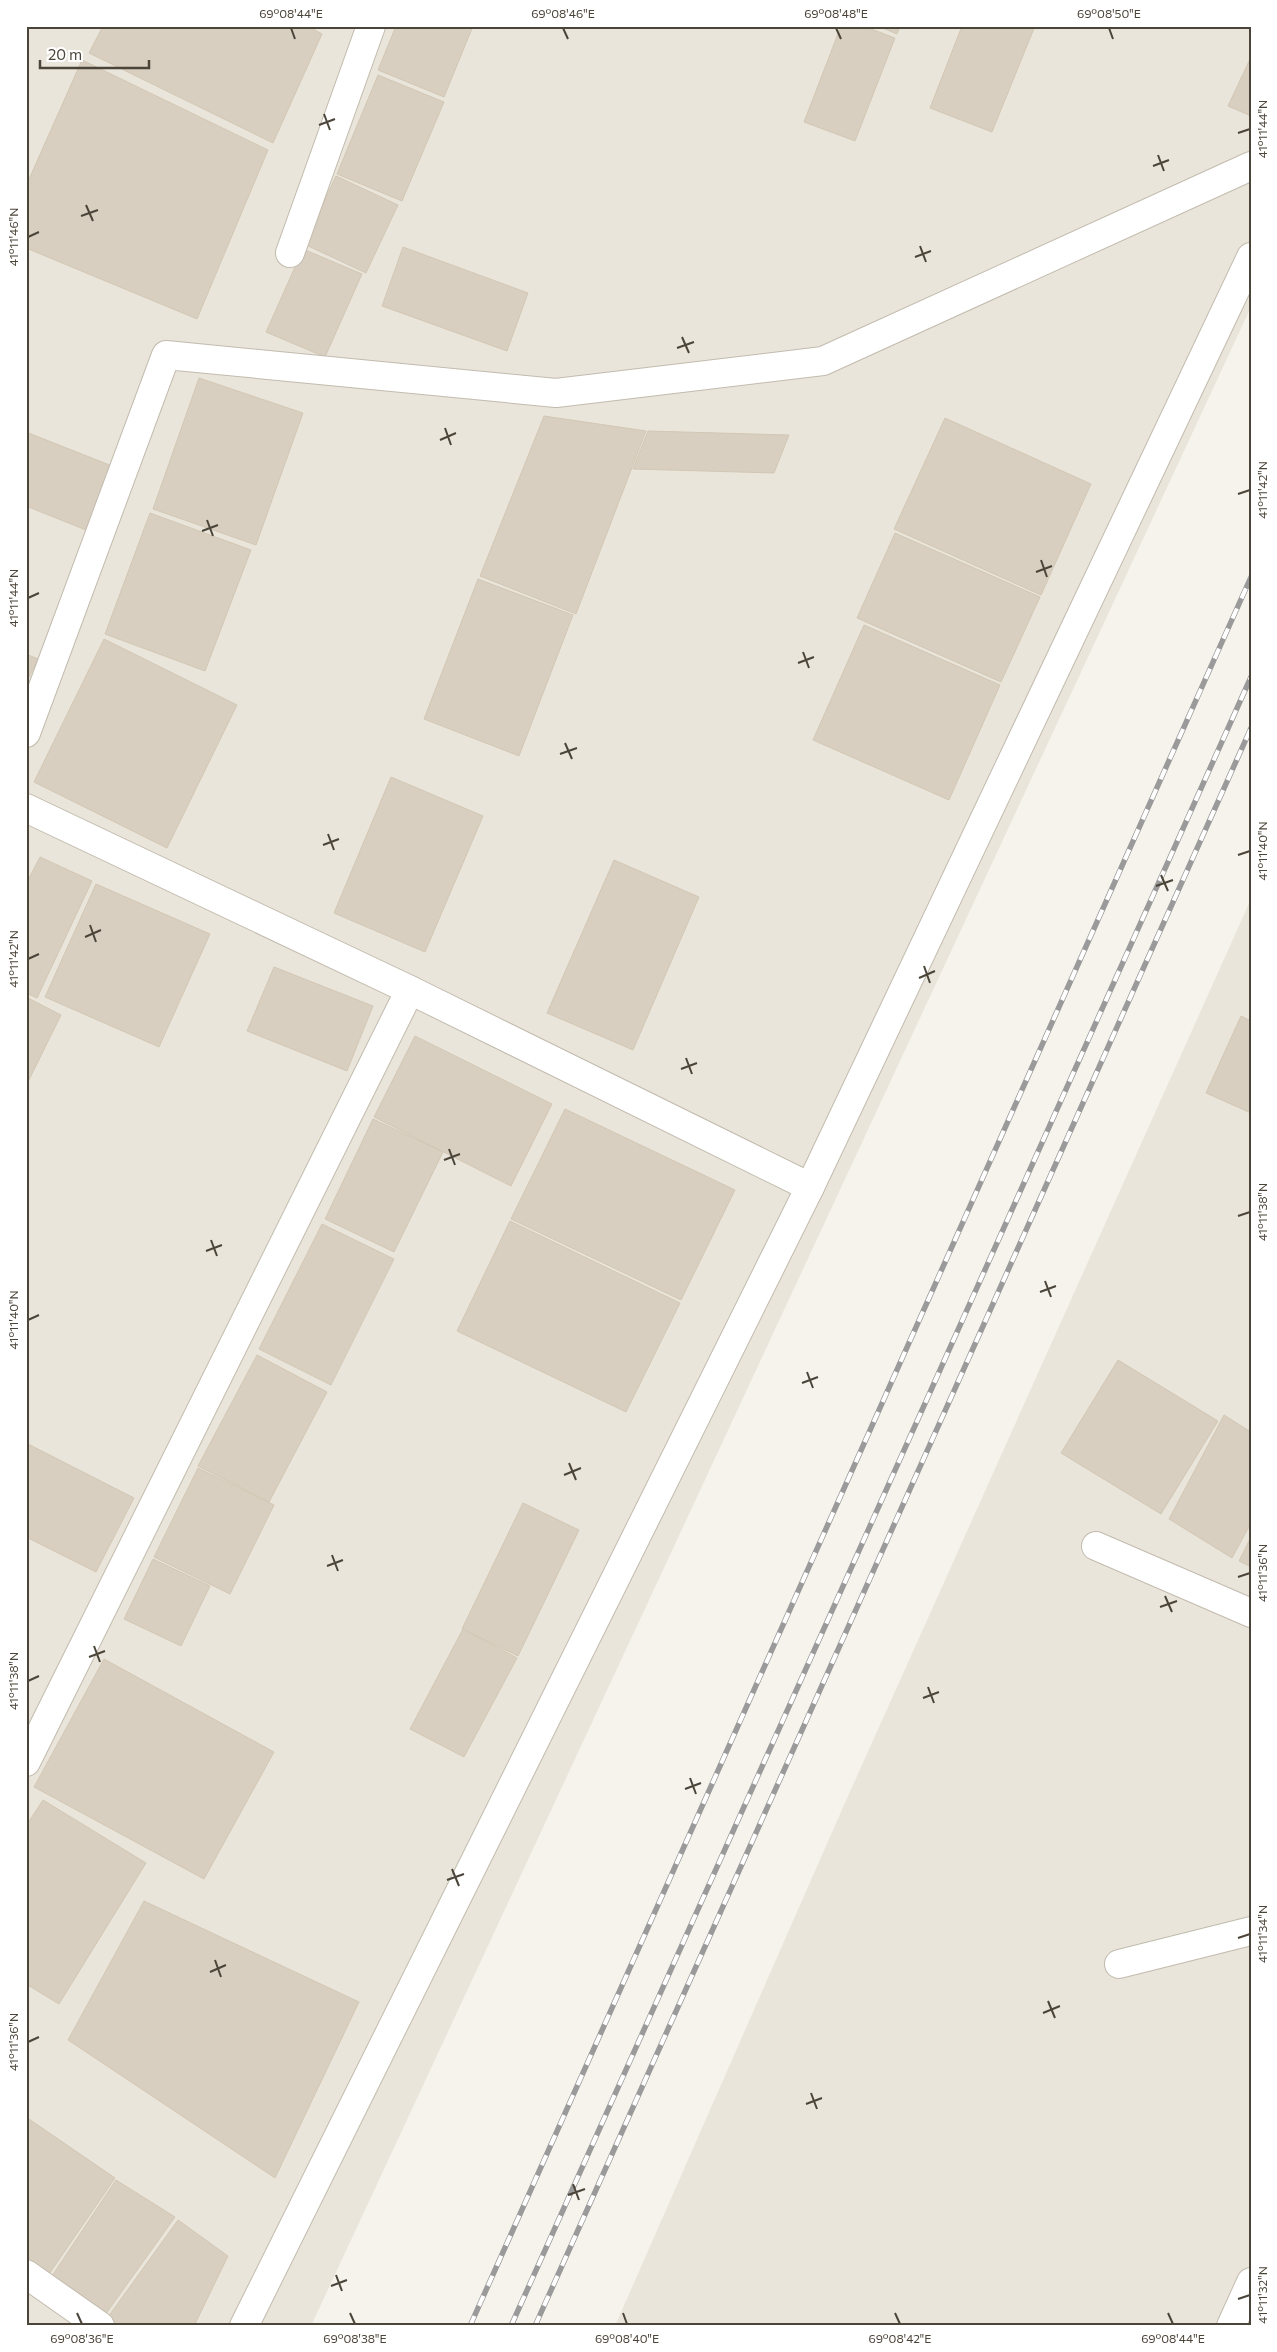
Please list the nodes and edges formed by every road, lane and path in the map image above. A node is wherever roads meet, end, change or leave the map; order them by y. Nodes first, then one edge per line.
1 (371, 26) edge
2 (1251, 166) edge
3 (290, 253) dead end
4 (1251, 257) edge
5 (26, 733) edge
6 (29, 818) edge
7 (410, 990) junction
8 (810, 1187) junction
9 (1096, 1546) dead end
10 (1251, 1613) edge
11 (26, 1762) edge
12 (1251, 1931) edge
13 (1119, 1964) dead end
14 (26, 2274) edge
15 (1251, 2282) edge
16 (100, 2326) edge
17 (244, 2326) edge
18 (1231, 2326) edge

1 - 3 street
2 - 5 street
4 - 8 street
6 - 7 street
7 - 8 street
7 - 11 street
8 - 17 street
9 - 10 street
12 - 13 street
14 - 16 street
15 - 18 street

